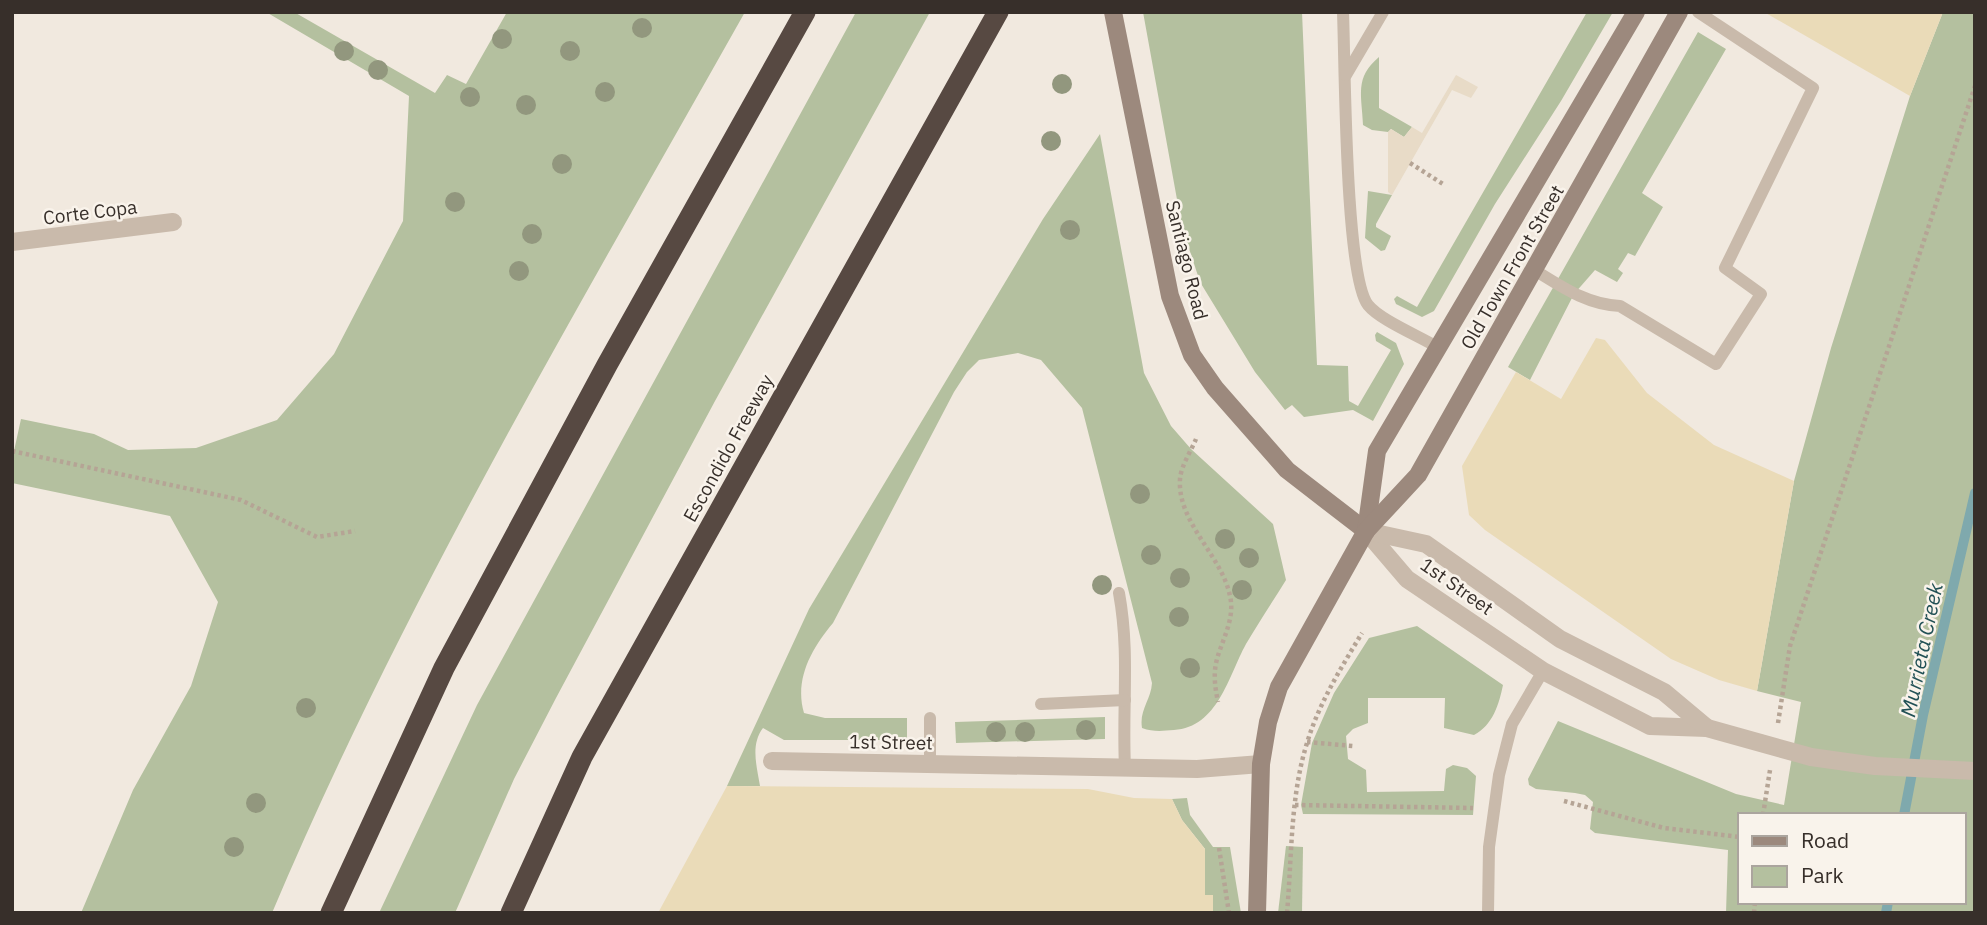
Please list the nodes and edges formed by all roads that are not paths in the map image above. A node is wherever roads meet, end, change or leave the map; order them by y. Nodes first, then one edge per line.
1 (805, 12) edge
2 (998, 12) edge
3 (1113, 12) edge
4 (1343, 12) edge
5 (1384, 12) edge
6 (1636, 12) edge
7 (1679, 12) edge
8 (1698, 12) edge
9 (1346, 75) junction
10 (173, 222) dead end
11 (12, 242) edge
12 (1536, 271) junction
13 (1437, 346) junction
14 (1366, 531) junction
15 (1119, 593) dead end
16 (1543, 671) junction
17 (1125, 700) junction
18 (1041, 704) dead end
19 (930, 718) dead end
20 (1707, 728) junction
21 (772, 761) dead end
22 (930, 764) junction
23 (1261, 764) junction
24 (1125, 767) junction
25 (1975, 771) edge
26 (331, 913) edge
27 (511, 913) edge
28 (1257, 913) edge
29 (1488, 913) edge

1 - 26 highway
2 - 27 highway, Escondido Freeway
3 - 14 main road, Santiago Road
4 - 9 lane
5 - 9 lane
6 - 13 main road, Old Town Front Street
7 - 12 main road, Old Town Front Street
8 - 12 lane
9 - 13 lane
10 - 11 street, Corte Copa
12 - 14 main road, Old Town Front Street
13 - 14 main road, Old Town Front Street
14 - 16 street, 1st Street
14 - 20 street, 1st Street
14 - 23 main road, Old Town Front Street
15 - 17 lane
16 - 20 street, 1st Street
16 - 29 lane
17 - 18 lane
17 - 24 lane
19 - 22 lane
20 - 25 street, 1st Street
21 - 22 street, 1st Street
22 - 24 street, 1st Street
23 - 24 street, 1st Street
23 - 28 main road, Old Town Front Street

